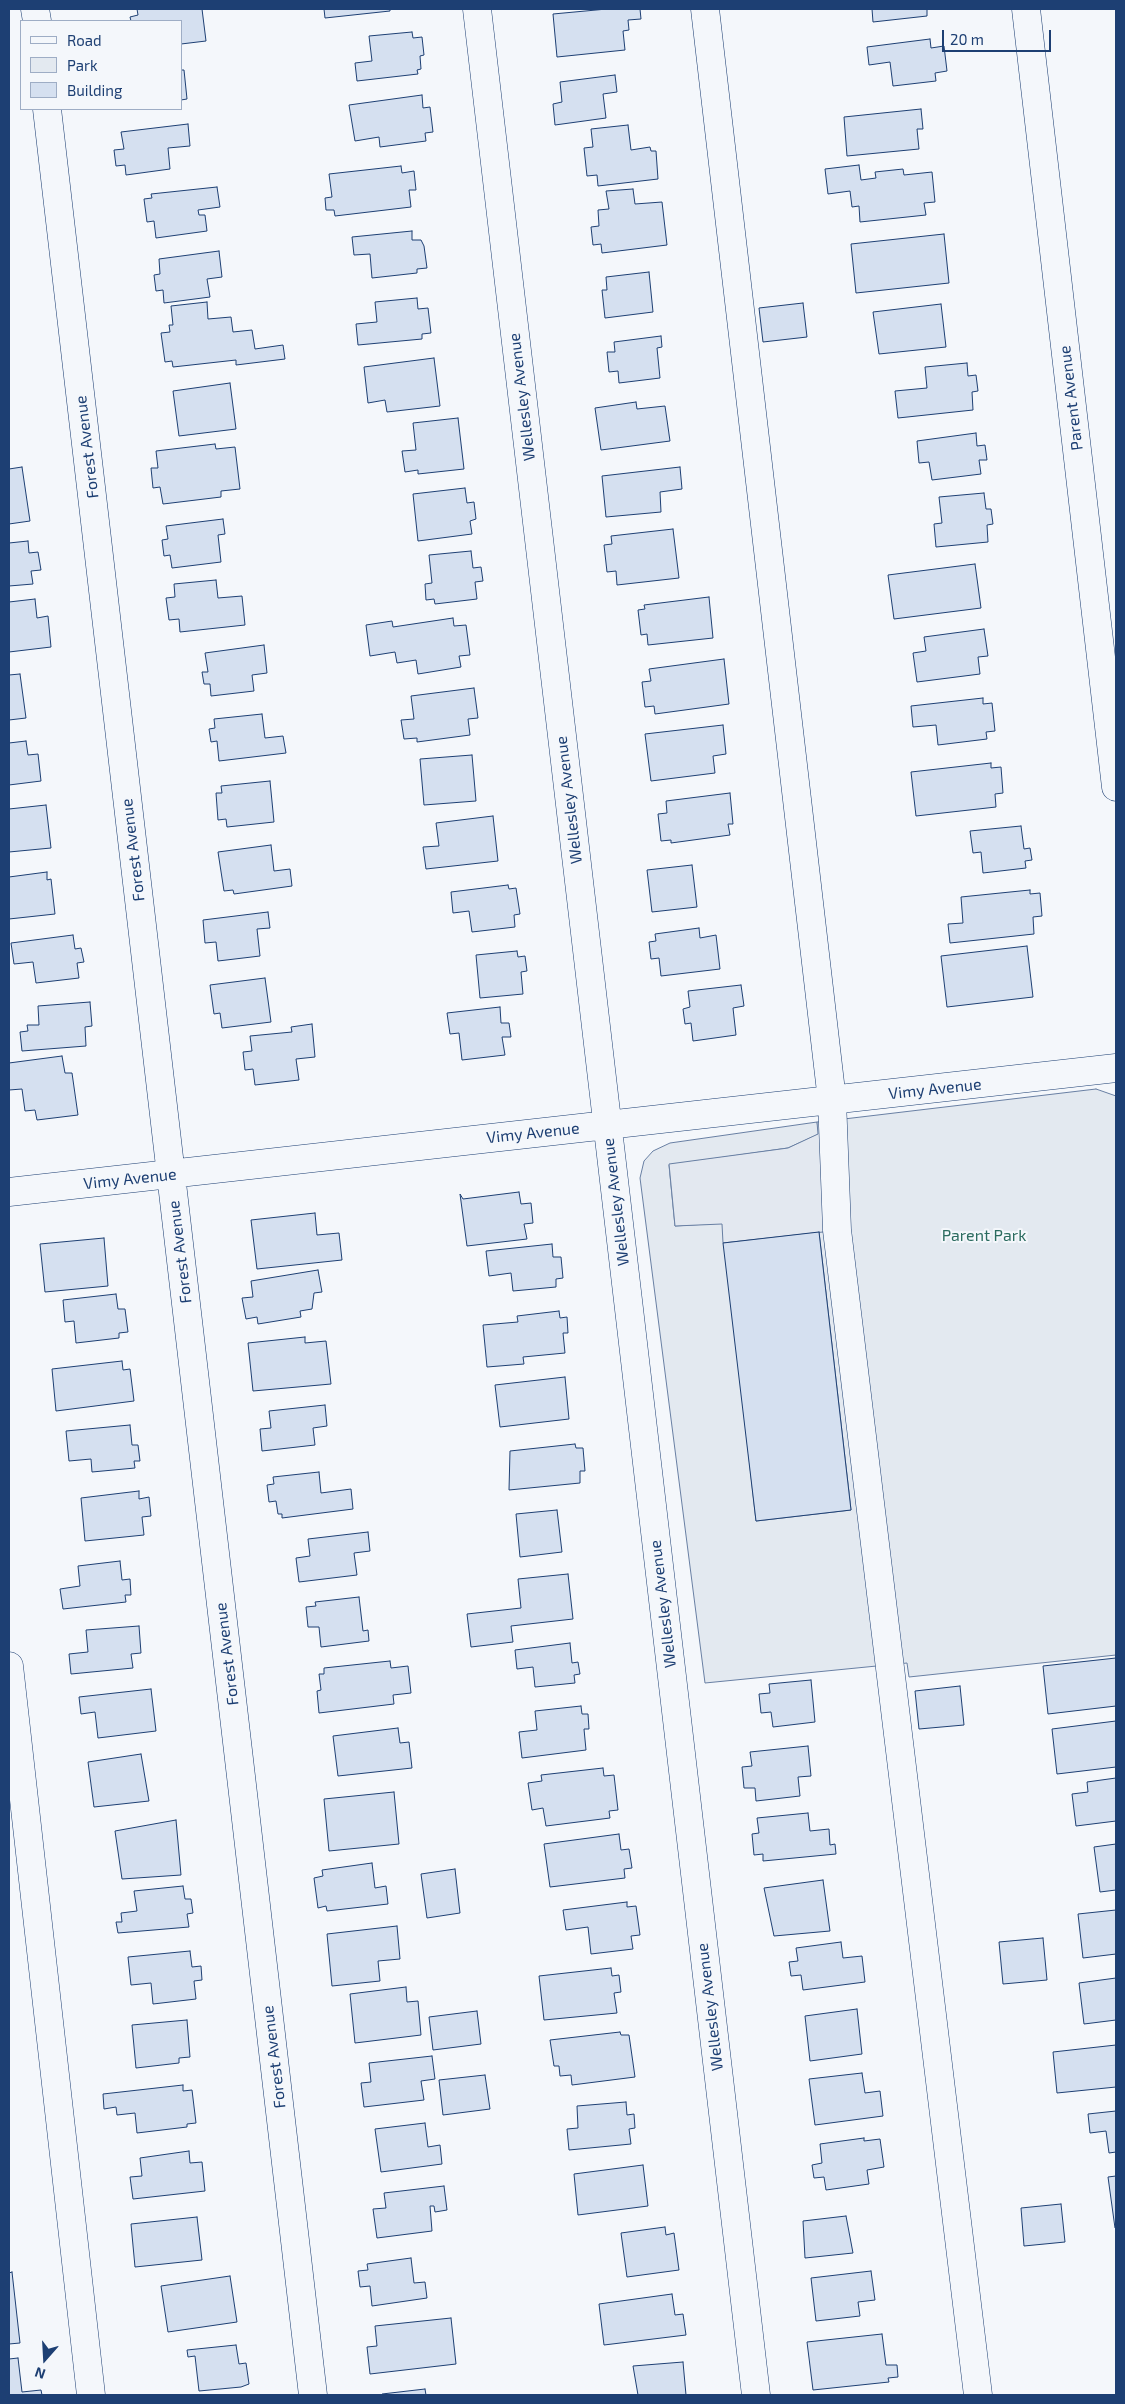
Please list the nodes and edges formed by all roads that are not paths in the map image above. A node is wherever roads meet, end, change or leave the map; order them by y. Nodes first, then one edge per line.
1 (477, 9) edge
2 (705, 9) edge
3 (1026, 9) edge
4 (47, 110) edge
5 (1116, 787) edge
6 (1116, 1068) edge
7 (832, 1100) junction
8 (607, 1125) junction
9 (171, 1174) junction
10 (9, 1192) edge
11 (9, 1666) edge
12 (91, 2395) edge
13 (314, 2395) edge
14 (756, 2395) edge
15 (978, 2395) edge

1 - 8 street, Wellesley Avenue
2 - 7 street
3 - 5 street, Parent Avenue
4 - 9 street, Forest Avenue
6 - 7 street, Vimy Avenue
7 - 8 street, Vimy Avenue
7 - 15 street
8 - 9 street, Vimy Avenue
8 - 14 street, Wellesley Avenue
9 - 10 street, Vimy Avenue
9 - 13 street, Forest Avenue
11 - 12 street

